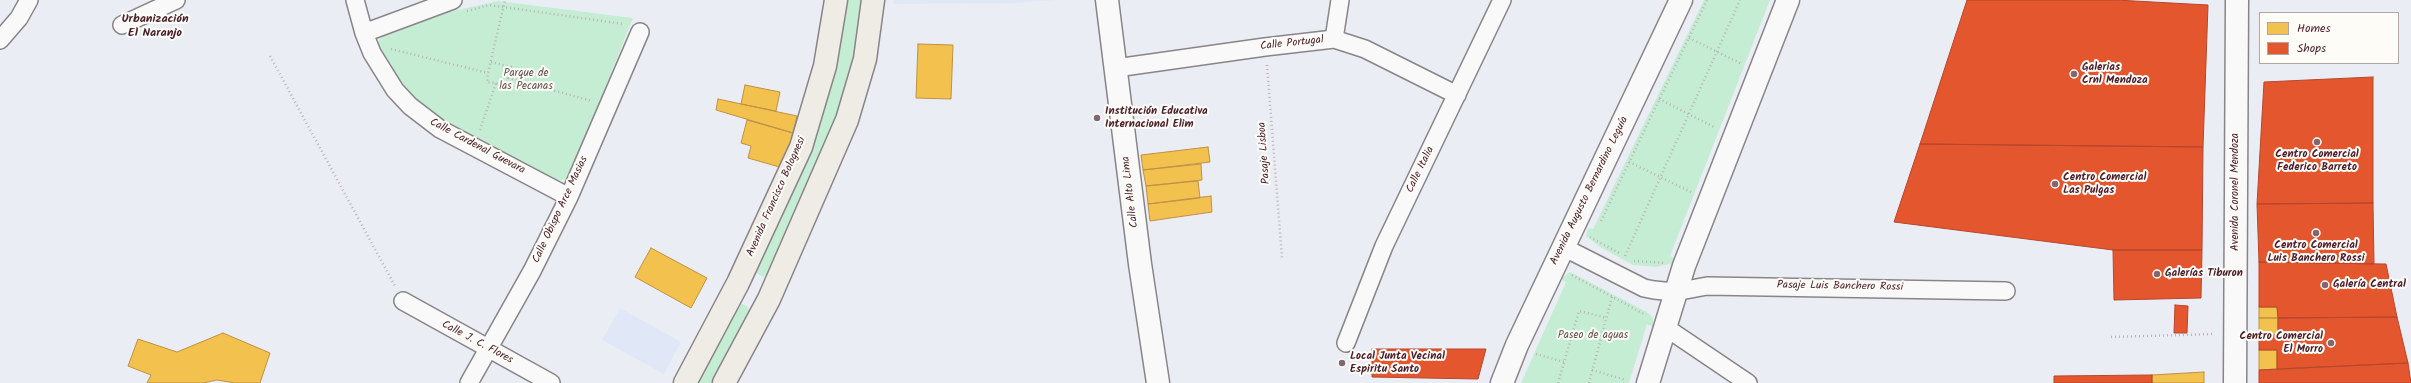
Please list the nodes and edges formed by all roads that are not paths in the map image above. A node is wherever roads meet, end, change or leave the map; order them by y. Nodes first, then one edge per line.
1 (29, 0) edge
2 (176, 0) edge
3 (355, 0) edge
4 (836, 0) edge
5 (874, 0) edge
6 (1107, 0) edge
7 (1340, 0) edge
8 (1502, 0) edge
9 (1681, 0) edge
10 (1788, 0) edge
11 (2237, 0) edge
12 (456, 7) edge
13 (122, 25) dead end
14 (640, 32) dead end
15 (364, 33) junction
16 (1334, 39) junction
17 (0, 40) edge
18 (1116, 68) junction
19 (1457, 95) junction
20 (569, 197) junction
21 (1563, 247) junction
22 (738, 283) junction
23 (2006, 291) dead end
24 (1675, 292) junction
25 (769, 299) junction
26 (403, 301) road end
27 (1665, 327) junction
28 (1346, 342) dead end
29 (488, 349) junction
30 (469, 383) edge
31 (551, 383) edge
32 (685, 383) edge
33 (724, 383) edge
34 (1158, 383) edge
35 (1502, 383) edge
36 (1648, 383) edge
37 (1748, 383) edge
38 (2235, 383) edge

1 - 17 street
2 - 13 street
3 - 15 street, Calle Cardenal Guevara
4 - 22 main road, Avenida Francisco Bolognesi
5 - 25 main road
6 - 18 main road, Calle Alto Lima
7 - 16 street
8 - 19 street, Calle Italia
9 - 21 main road, Avenida Augusto Bernardino Leguía
10 - 24 main road
11 - 38 main road, Avenida Coronel Mendoza
12 - 15 street
14 - 20 street, Calle Obispo Arce Masias
15 - 20 street, Calle Cardenal Guevara
16 - 18 street, Calle Portugal
16 - 19 street, Calle Portugal
18 - 34 main road, Calle Alto Lima
19 - 28 street, Calle Italia
20 - 29 street, Calle Obispo Arce Masias
21 - 24 street, Pasaje Luis Banchero Rossi
21 - 35 main road, Avenida Augusto Bernardino Leguía
22 - 25 main road
22 - 32 main road, Avenida Francisco Bolognesi
23 - 24 street, Pasaje Luis Banchero Rossi
24 - 27 main road
25 - 33 main road
26 - 29 street, Calle J. C. Flores
27 - 36 main road
27 - 37 street
29 - 30 street, Calle Obispo Arce Masias
29 - 31 street, Calle J. C. Flores

